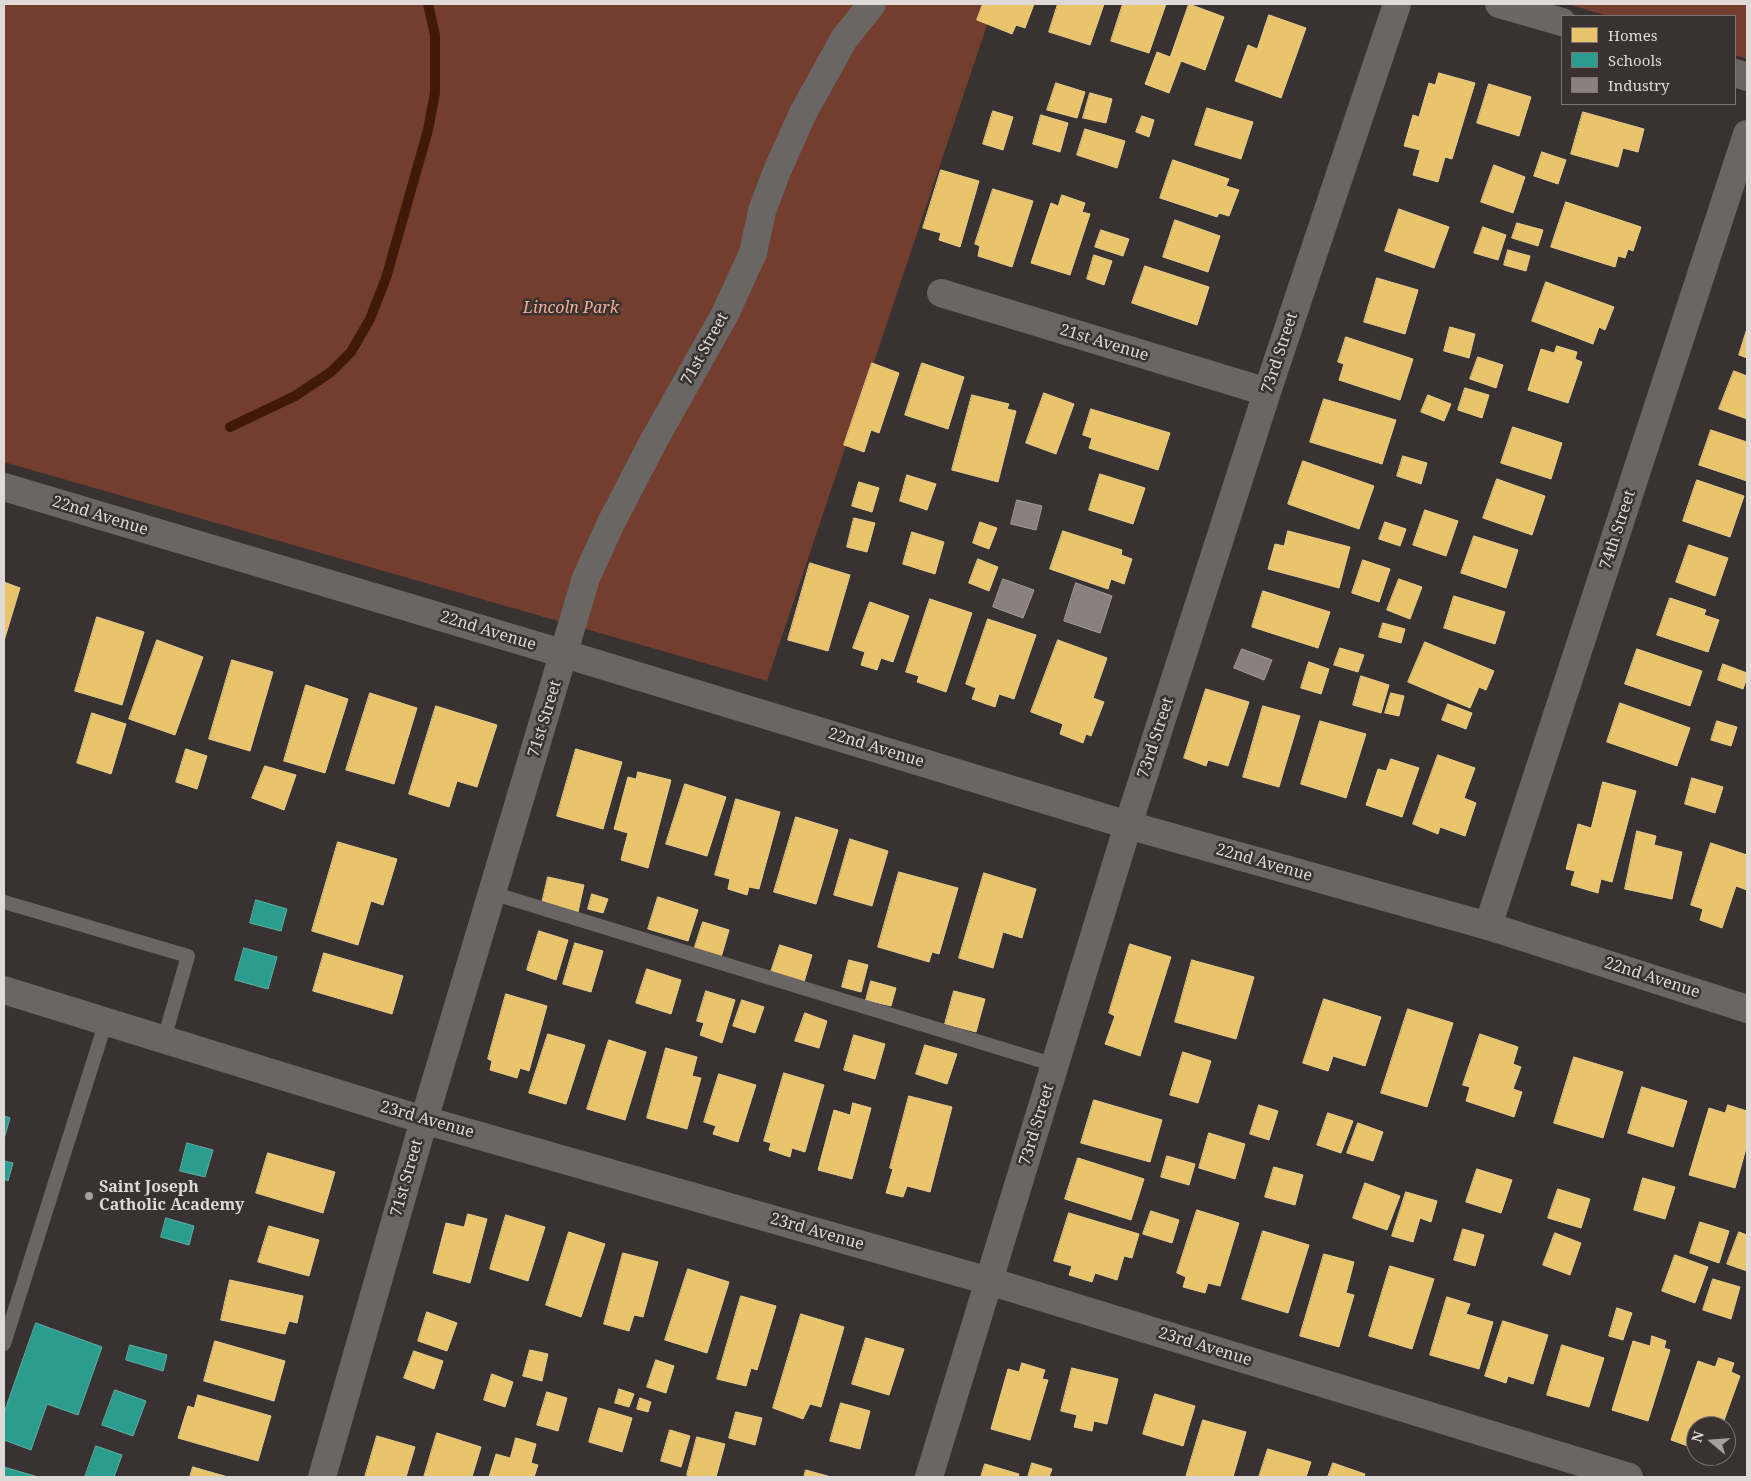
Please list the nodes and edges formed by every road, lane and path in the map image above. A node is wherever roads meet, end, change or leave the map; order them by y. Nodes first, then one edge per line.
1 (872, 4) edge
2 (1397, 4) edge
3 (1499, 4) edge
4 (1561, 22) edge
5 (1747, 134) edge
6 (941, 293) dead end
7 (1268, 392) junction
8 (4, 488) edge
9 (565, 654) junction
10 (1128, 825) junction
11 (492, 892) junction
12 (4, 902) edge
13 (1488, 926) junction
14 (4, 990) edge
15 (1747, 1009) edge
16 (106, 1021) junction
17 (164, 1039) junction
18 (1055, 1065) junction
19 (424, 1120) junction
20 (989, 1281) junction
21 (4, 1344) edge
22 (322, 1477) edge
23 (930, 1477) edge
24 (1629, 1477) edge

1 - 9 street, 71st Street
2 - 7 street, 73rd Street
3 - 4 street
5 - 13 street, 74th Street
6 - 7 street, 21st Avenue
7 - 10 street, 73rd Street
8 - 9 street, 22nd Avenue
9 - 10 street, 22nd Avenue
9 - 11 street, 71st Street
10 - 13 street, 22nd Avenue
10 - 18 street, 73rd Street
11 - 18 lane
11 - 19 street, 71st Street
12 - 17 lane
13 - 15 street, 22nd Avenue
14 - 16 street, 23rd Avenue
16 - 17 street, 23rd Avenue
16 - 21 lane
17 - 19 street, 23rd Avenue
18 - 20 street, 73rd Street
19 - 20 street, 23rd Avenue
19 - 22 street, 71st Street
20 - 23 street, 73rd Street
20 - 24 street, 23rd Avenue

